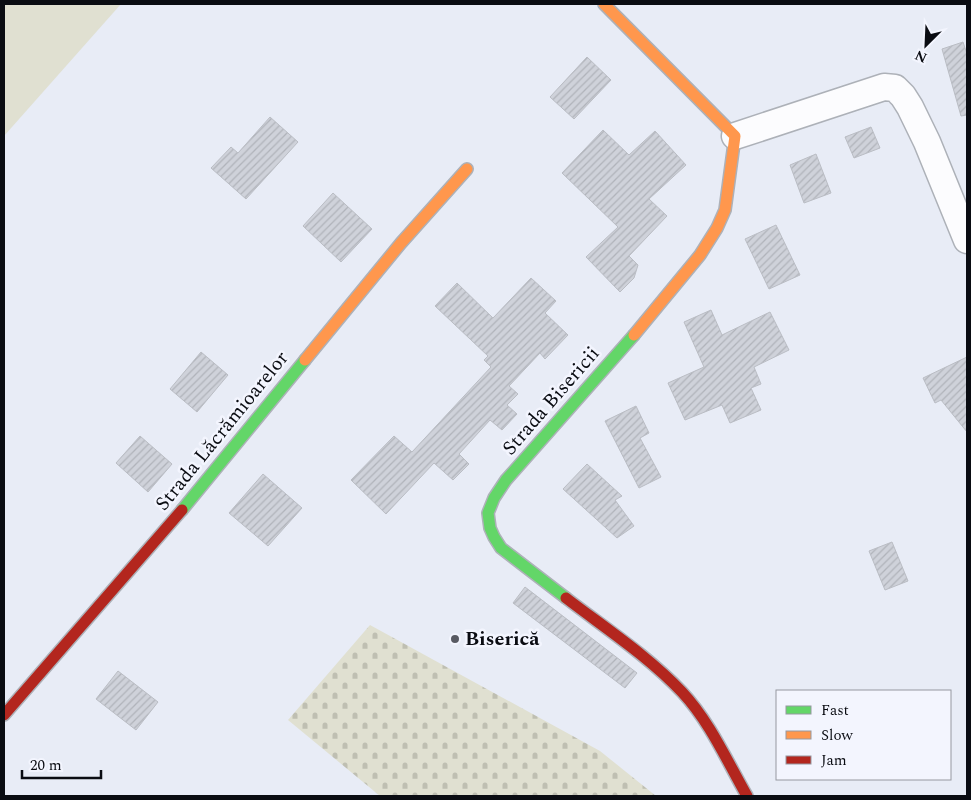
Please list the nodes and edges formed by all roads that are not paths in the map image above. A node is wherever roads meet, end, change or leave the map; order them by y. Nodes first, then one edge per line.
1 (604, 4) edge
2 (735, 136) junction
3 (466, 169) dead end
4 (967, 240) edge
5 (4, 715) edge
6 (747, 796) edge

1 - 2 street
2 - 4 street
2 - 6 street, Strada Bisericii
3 - 5 street, Strada Lăcrămioarelor

